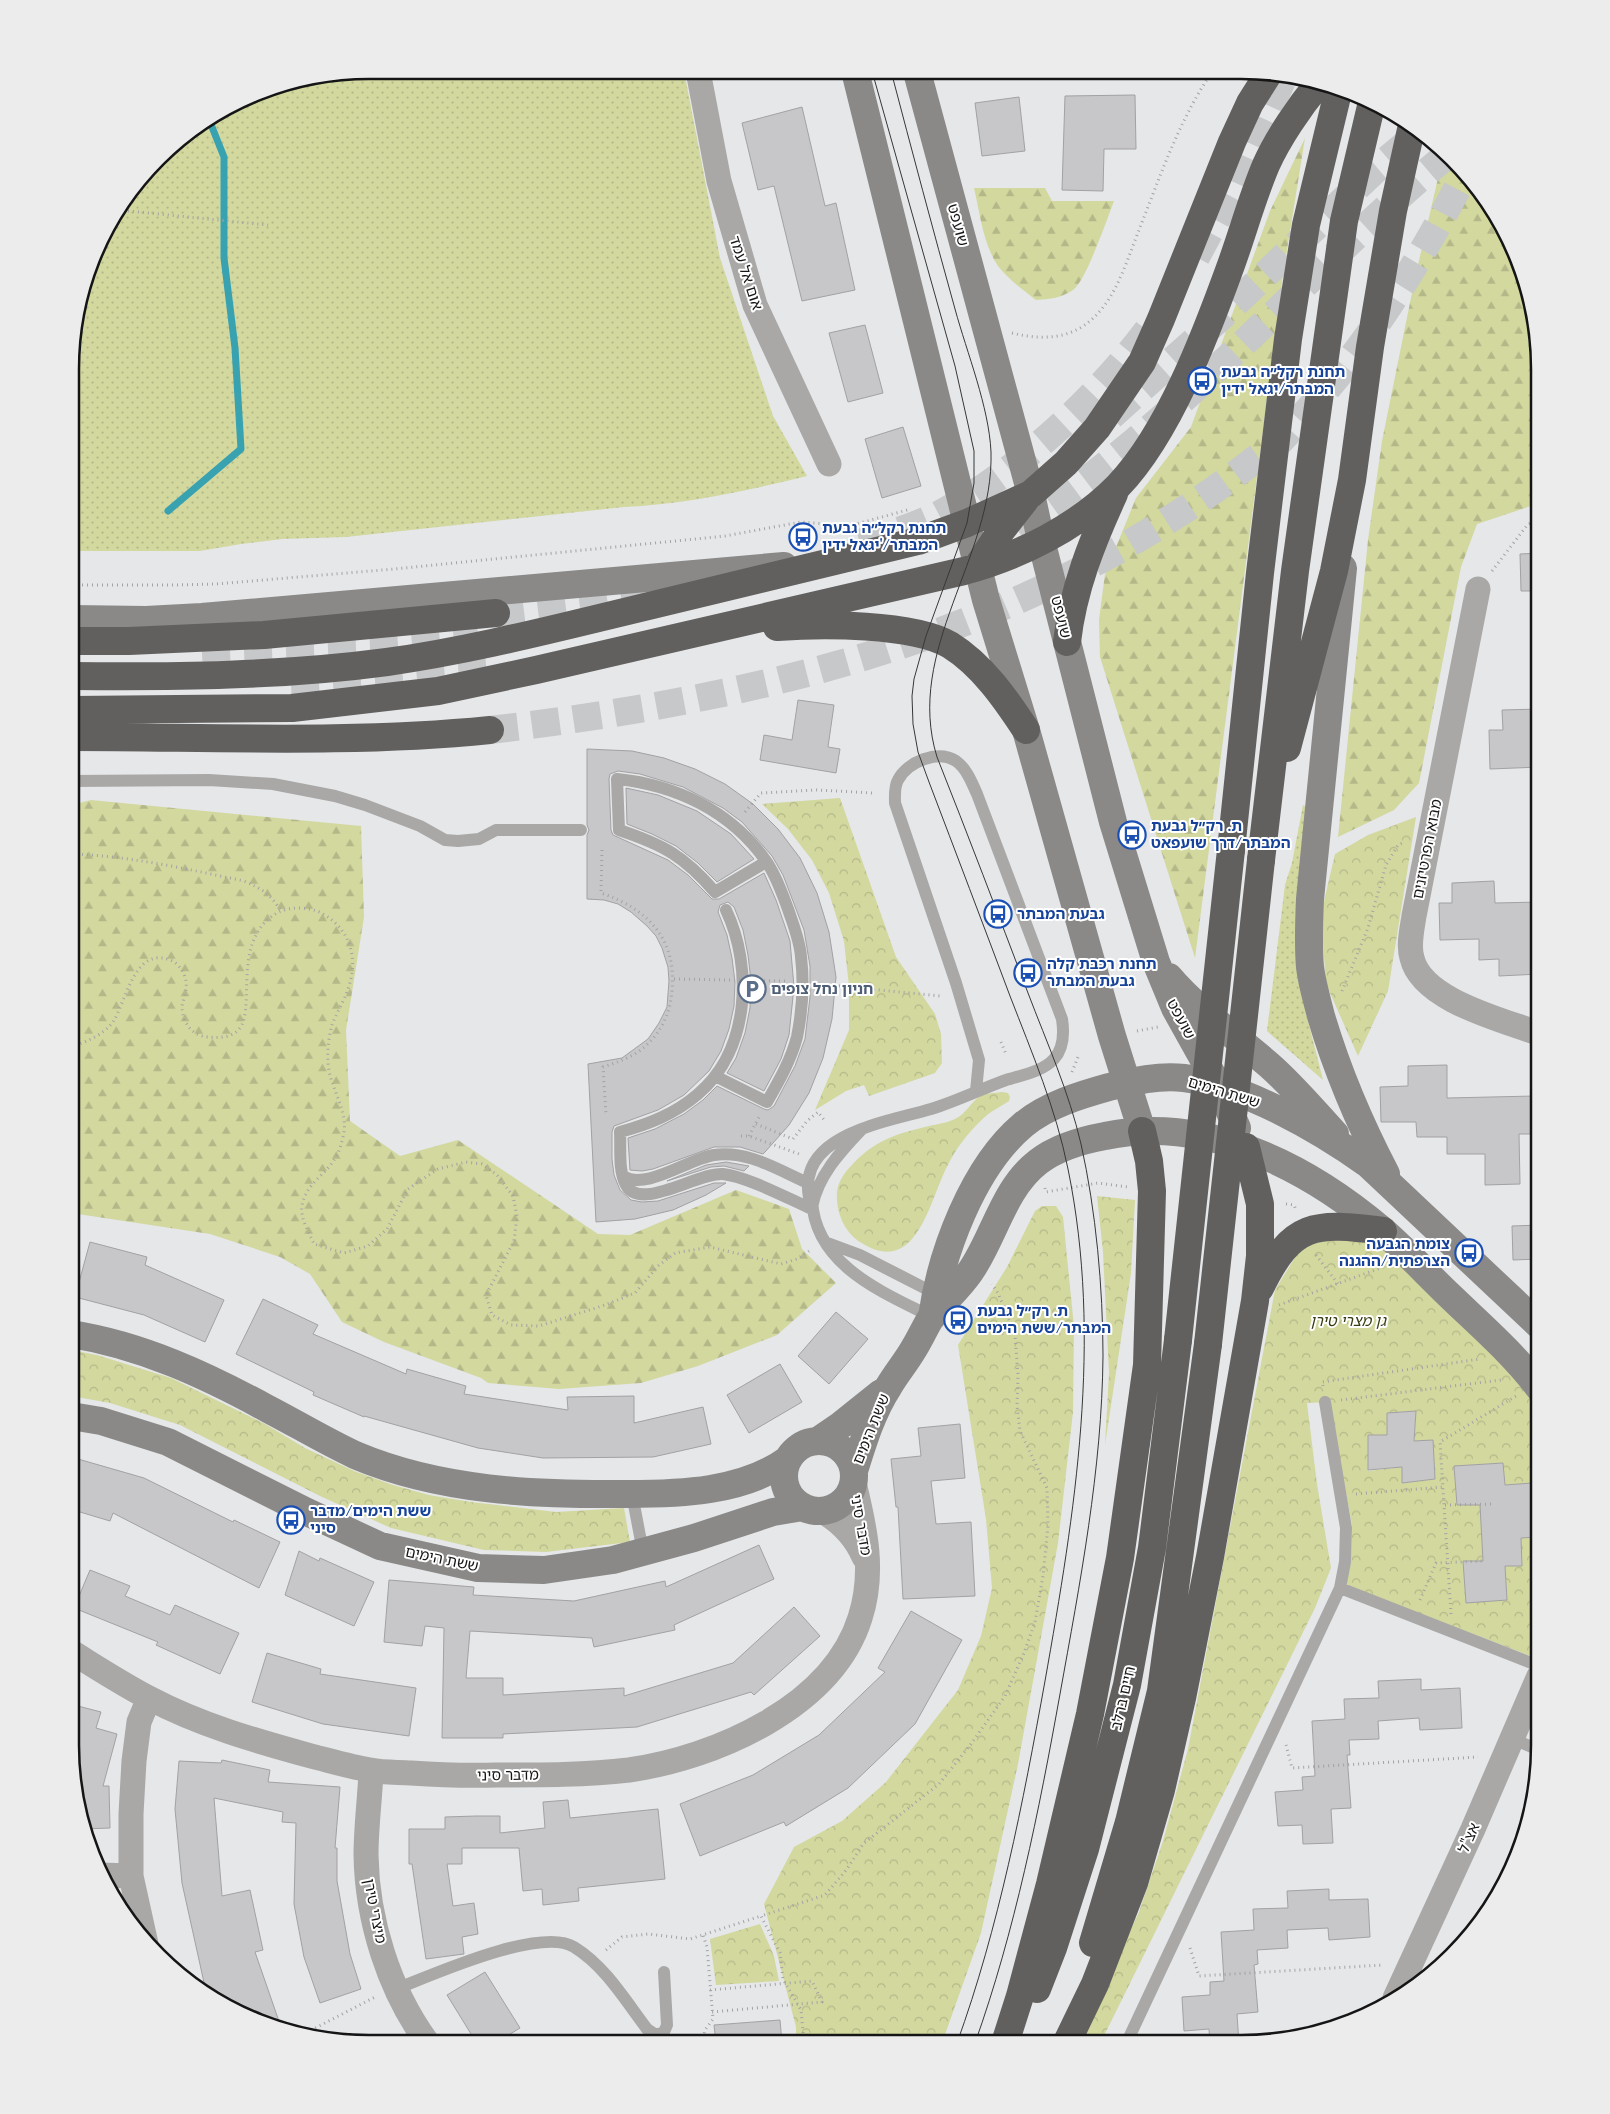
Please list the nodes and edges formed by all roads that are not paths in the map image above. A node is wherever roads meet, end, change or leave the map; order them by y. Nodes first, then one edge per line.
1 (700, 79) edge
2 (858, 79) edge
3 (919, 79) edge
4 (1265, 80) edge
5 (1315, 89) edge
6 (1337, 95) edge
7 (1370, 109) edge
8 (1410, 134) edge
9 (829, 464) dead end
10 (1352, 480) junction
11 (1118, 485) junction
12 (1031, 494) junction
13 (967, 523) junction
14 (1041, 540) junction
15 (836, 561) junction
16 (978, 567) junction
17 (1478, 589) road end
18 (496, 613) tunnel mouth
19 (79, 619) edge
20 (698, 633) junction
21 (79, 641) edge
22 (1067, 642) junction
23 (79, 676) edge
24 (79, 710) edge
25 (490, 730) tunnel mouth
26 (1026, 730) junction
27 (79, 737) edge
28 (79, 781) edge
29 (581, 830) dead end
30 (1265, 830) junction
31 (766, 862) junction
32 (726, 910) dead end
33 (1156, 962) junction
34 (1531, 1031) edge
35 (715, 1076) junction
36 (1128, 1083) junction
37 (1219, 1087) junction
38 (976, 1091) junction
39 (863, 1129) junction
40 (1142, 1131) junction
41 (1246, 1148) junction
42 (1351, 1152) junction
43 (623, 1176) junction
44 (808, 1183) junction
45 (1392, 1187) junction
46 (812, 1209) junction
47 (1383, 1231) junction
48 (825, 1242) junction
49 (938, 1304) junction
50 (1263, 1304) junction
51 (1531, 1318) edge
52 (79, 1335) edge
53 (888, 1387) junction
54 (1529, 1392) edge
55 (1325, 1402) road end
56 (79, 1417) edge
57 (819, 1440) junction
58 (787, 1460) junction
59 (854, 1477) junction
60 (632, 1494) junction
61 (812, 1509) junction
62 (643, 1552) junction
63 (868, 1566) junction
64 (1340, 1588) junction
65 (79, 1656) edge
66 (1531, 1663) edge
67 (1531, 1695) edge
68 (149, 1698) junction
69 (1509, 1747) junction
70 (1531, 1749) edge
71 (371, 1771) junction
72 (110, 1875) edge
73 (131, 1876) junction
74 (142, 1925) edge
75 (664, 1972) dead end
76 (1401, 1987) edge
77 (396, 1989) junction
78 (423, 2035) edge
79 (1008, 2035) edge
80 (1017, 2035) edge
81 (1062, 2035) edge
82 (1070, 2035) edge
83 (1130, 2035) edge

1 - 9 street, אום אל עמד
2 - 13 street
3 - 12 street, שועפט
4 - 12 highway
5 - 11 highway
6 - 80 highway, חיים ברלב, bridge
7 - 30 highway
8 - 10 highway
10 - 30 highway
10 - 45 street
11 - 14 highway
11 - 22 highway
12 - 13 highway
12 - 14 street, שועפט
12 - 16 highway
13 - 15 highway
13 - 16 street
14 - 16 highway
14 - 22 street, שועפט
15 - 19 street
15 - 23 highway
16 - 20 highway
16 - 26 street
17 - 34 street, מבוא הפרטיזנים
18 - 21 highway
20 - 24 highway
20 - 26 highway
22 - 33 street, שועפט
25 - 27 highway
26 - 36 street
28 - 29 lane
30 - 81 highway, bridge
31 - 31 lane
31 - 35 lane
32 - 35 lane
33 - 37 street, שועפט
33 - 42 street
35 - 43 lane
36 - 37 street, ששת הימים
36 - 40 street
36 - 49 street, ששת הימים
37 - 41 street, שועפט
37 - 42 street, ששת הימים
38 - 38 lane
38 - 39 lane
39 - 44 lane
39 - 46 lane
40 - 41 street, ששת הימים
40 - 49 street, ששת הימים
40 - 79 highway
41 - 47 street, ששת הימים
41 - 50 highway
42 - 45 street, ששת הימים
43 - 44 lane
43 - 46 lane
44 - 46 lane
45 - 51 street, ששת הימים
46 - 48 lane
47 - 50 highway
47 - 54 street, ששת הימים
48 - 49 lane
48 - 49 lane
49 - 53 street, ששת הימים
50 - 82 highway
52 - 60 street
53 - 57 street, ששת הימים
53 - 59 street, ששת הימים
55 - 64 lane
56 - 62 street, ששת הימים
57 - 58 street
57 - 59 street
58 - 60 street
58 - 61 street
59 - 61 street
59 - 63 street, מדבר סיני
60 - 62 lane
61 - 62 street, ששת הימים
61 - 63 street, מדבר סיני
63 - 71 street, מדבר סיני
64 - 66 lane
64 - 83 lane
65 - 68 street, מדבר סיני
67 - 69 street, אצ"ל
68 - 71 street, מדבר סיני
68 - 73 street
69 - 70 lane
69 - 76 street, אצ"ל
71 - 77 street, מיצרי טירן
72 - 73 street
73 - 74 street
75 - 77 lane
77 - 78 street, מיצרי טירן

